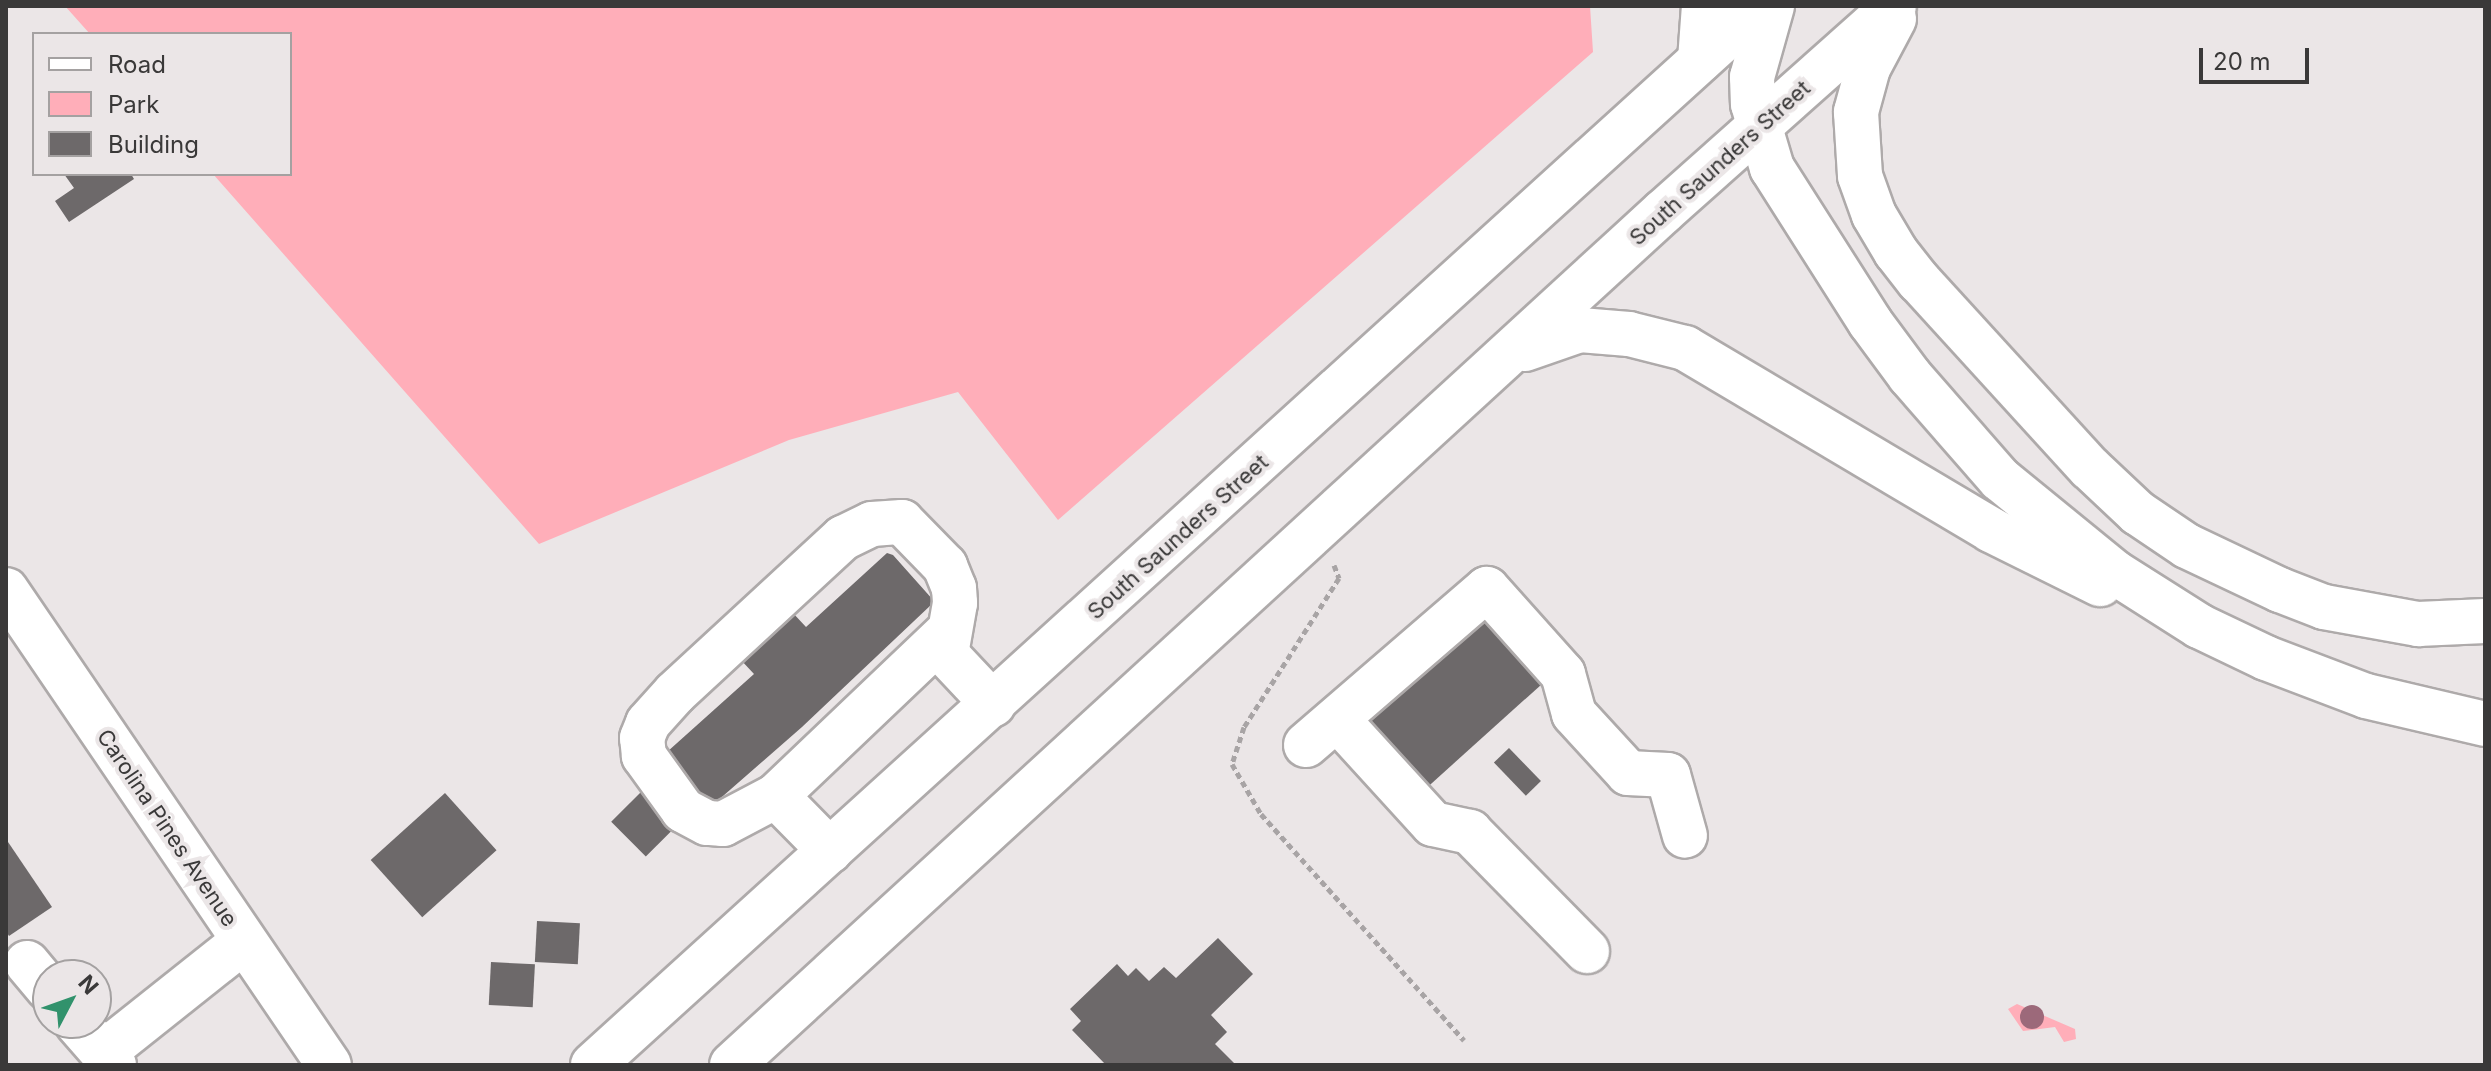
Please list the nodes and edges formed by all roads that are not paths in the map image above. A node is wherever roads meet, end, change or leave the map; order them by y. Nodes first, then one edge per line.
1 (1704, 6) edge
2 (1760, 6) edge
3 (1772, 6) edge
4 (1894, 6) edge
5 (1902, 6) edge
6 (1700, 60) junction
7 (1759, 128) junction
8 (1507, 355) junction
9 (6, 590) edge
10 (2485, 621) edge
11 (2199, 626) junction
12 (948, 632) junction
13 (993, 704) junction
14 (2485, 724) edge
15 (776, 796) junction
16 (1685, 836) dead end
17 (830, 851) junction
18 (244, 941) junction
19 (1587, 951) dead end
20 (98, 1047) edge
21 (329, 1065) edge
22 (593, 1065) edge
23 (732, 1065) edge

1 - 6 main road
2 - 6 main road, South Saunders Street
3 - 7 main road
4 - 7 main road, South Saunders Street
5 - 10 main road
6 - 13 main road, South Saunders Street
7 - 8 main road, South Saunders Street
7 - 11 main road
8 - 11 main road
8 - 23 main road, South Saunders Street
9 - 18 main road, Carolina Pines Avenue
11 - 14 main road
12 - 13 main road
12 - 15 main road
12 - 15 main road
13 - 17 main road, South Saunders Street
15 - 17 main road
16 - 19 main road
17 - 22 main road, South Saunders Street
18 - 20 main road
18 - 21 main road, Carolina Pines Avenue

